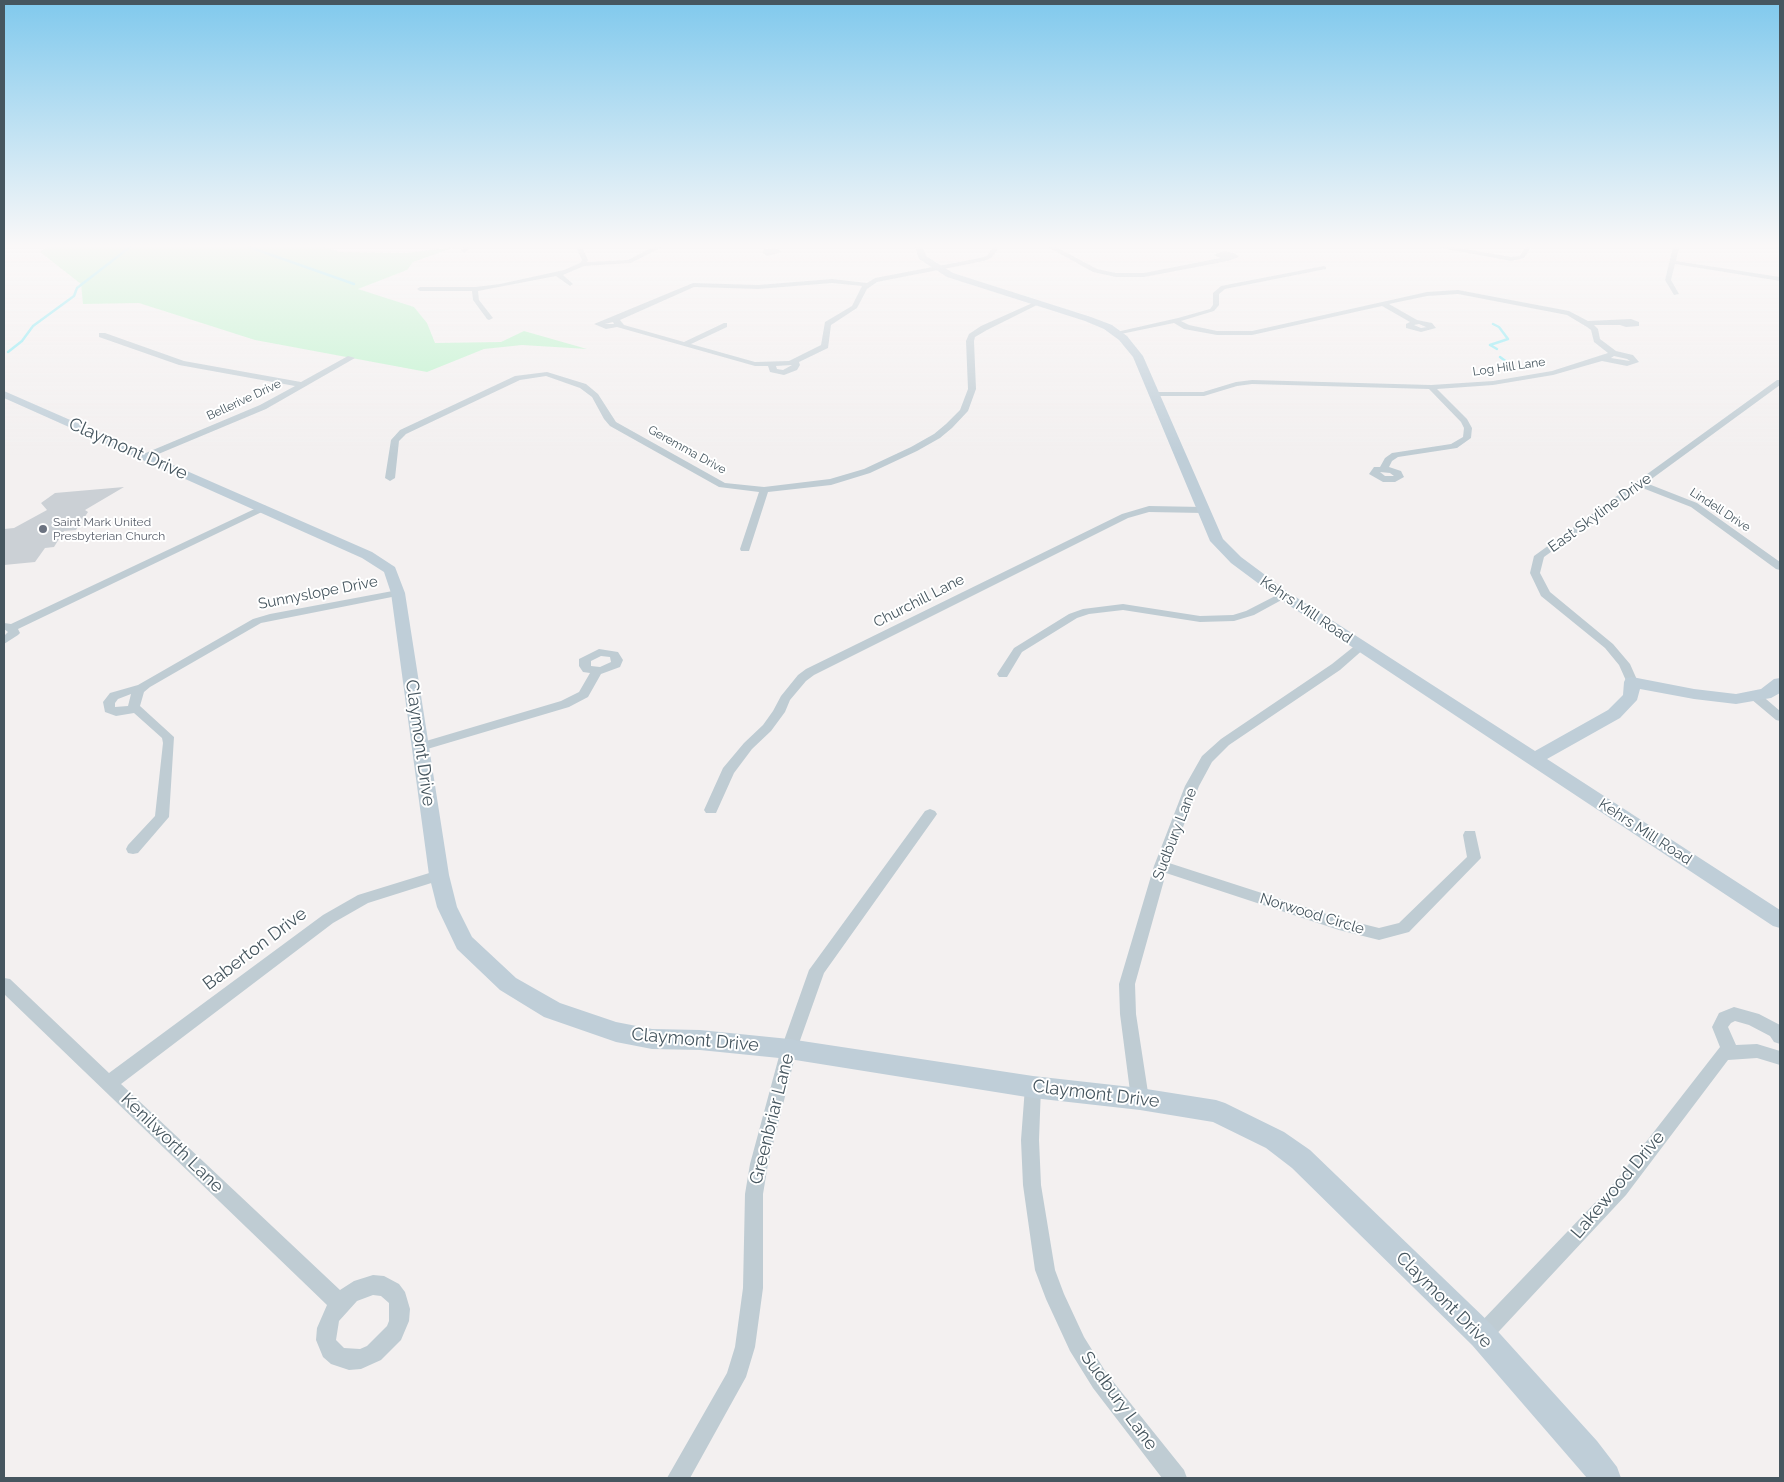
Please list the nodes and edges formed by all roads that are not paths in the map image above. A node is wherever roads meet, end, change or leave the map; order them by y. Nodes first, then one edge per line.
1 (621, 316) edge
2 (841, 316) edge
3 (1009, 316) edge
4 (1078, 316) edge
5 (1191, 316) edge
6 (1329, 316) edge
7 (1407, 316) edge
8 (1571, 316) edge
9 (1175, 321) junction
10 (1415, 322) dead end
11 (1587, 323) junction
12 (1618, 323) dead end
13 (724, 325) dead end
14 (1116, 333) junction
15 (102, 334) dead end
16 (684, 345) junction
17 (1613, 353) junction
18 (351, 358) dead end
19 (1602, 358) junction
20 (1780, 382) edge
21 (303, 386) junction
22 (1431, 387) junction
23 (1154, 394) junction
24 (6, 396) edge
25 (144, 457) junction
26 (1384, 468) dead end
27 (390, 478) dead end
28 (1641, 484) junction
29 (764, 490) junction
30 (264, 508) junction
31 (1203, 510) junction
32 (745, 549) dead end
33 (1780, 567) edge
34 (398, 593) junction
35 (1283, 595) junction
36 (8, 627) edge
37 (4, 641) edge
38 (1361, 646) junction
39 (596, 672) dead end
40 (1003, 674) dead end
41 (1632, 682) junction
42 (1780, 683) edge
43 (141, 688) junction
44 (1755, 696) junction
45 (135, 709) junction
46 (1780, 717) edge
47 (420, 747) junction
48 (1534, 759) junction
49 (711, 810) dead end
50 (930, 814) dead end
51 (1470, 835) dead end
52 (133, 849) dead end
53 (1161, 866) junction
54 (439, 875) junction
55 (1780, 920) edge
56 (4, 984) edge
57 (1780, 1037) edge
58 (789, 1049) junction
59 (1731, 1053) junction
60 (1780, 1058) edge
61 (109, 1083) junction
62 (1034, 1086) junction
63 (1140, 1099) junction
64 (340, 1304) dead end
65 (1482, 1336) junction
66 (678, 1478) edge
67 (1176, 1478) edge
68 (1606, 1478) edge

1 - 16 street
2 - 16 street
3 - 29 street, Geremma Drive
4 - 14 street, Kehrs Mill Road
5 - 9 street
6 - 9 street
7 - 10 street
8 - 11 street
9 - 14 street
11 - 12 street
11 - 17 street
13 - 16 street
14 - 23 street, Kehrs Mill Road
15 - 21 street
17 - 19 street, Log Hill Lane
17 - 19 street
18 - 21 street, Bellerive Drive
19 - 22 street, Log Hill Lane
20 - 28 street, East Skyline Drive
21 - 25 street, Bellerive Drive
22 - 23 street, Log Hill Lane
22 - 26 street
23 - 31 street, Kehrs Mill Road
24 - 25 street, Claymont Drive
25 - 30 street, Claymont Drive
27 - 29 street, Geremma Drive
28 - 33 street, Lindell Drive
28 - 41 street, East Skyline Drive
29 - 32 street
30 - 34 street, Claymont Drive
30 - 36 street
31 - 35 street, Kehrs Mill Road
31 - 49 street, Churchill Lane
34 - 43 street, Sunnyslope Drive
34 - 47 street, Claymont Drive
35 - 38 street, Kehrs Mill Road
35 - 40 street
36 - 37 street
38 - 48 street, Kehrs Mill Road
38 - 53 street, Sudbury Lane
39 - 47 street
41 - 44 street
41 - 48 street
42 - 44 street
43 - 45 street
43 - 45 street, Sunnyslope Drive
44 - 46 street
45 - 52 street
47 - 54 street, Claymont Drive
48 - 55 street, Kehrs Mill Road
50 - 58 street, Greenbriar Lane
51 - 53 street, Norwood Circle
53 - 63 street, Sudbury Lane
54 - 58 street, Claymont Drive
54 - 61 street, Baberton Drive
56 - 61 street, Kenilworth Lane
57 - 59 street
58 - 62 street, Claymont Drive
58 - 66 street, Greenbriar Lane
59 - 60 street
59 - 65 street, Lakewood Drive
61 - 64 street, Kenilworth Lane
62 - 63 street, Claymont Drive
62 - 67 street, Sudbury Lane
63 - 65 street, Claymont Drive
65 - 68 street, Claymont Drive

